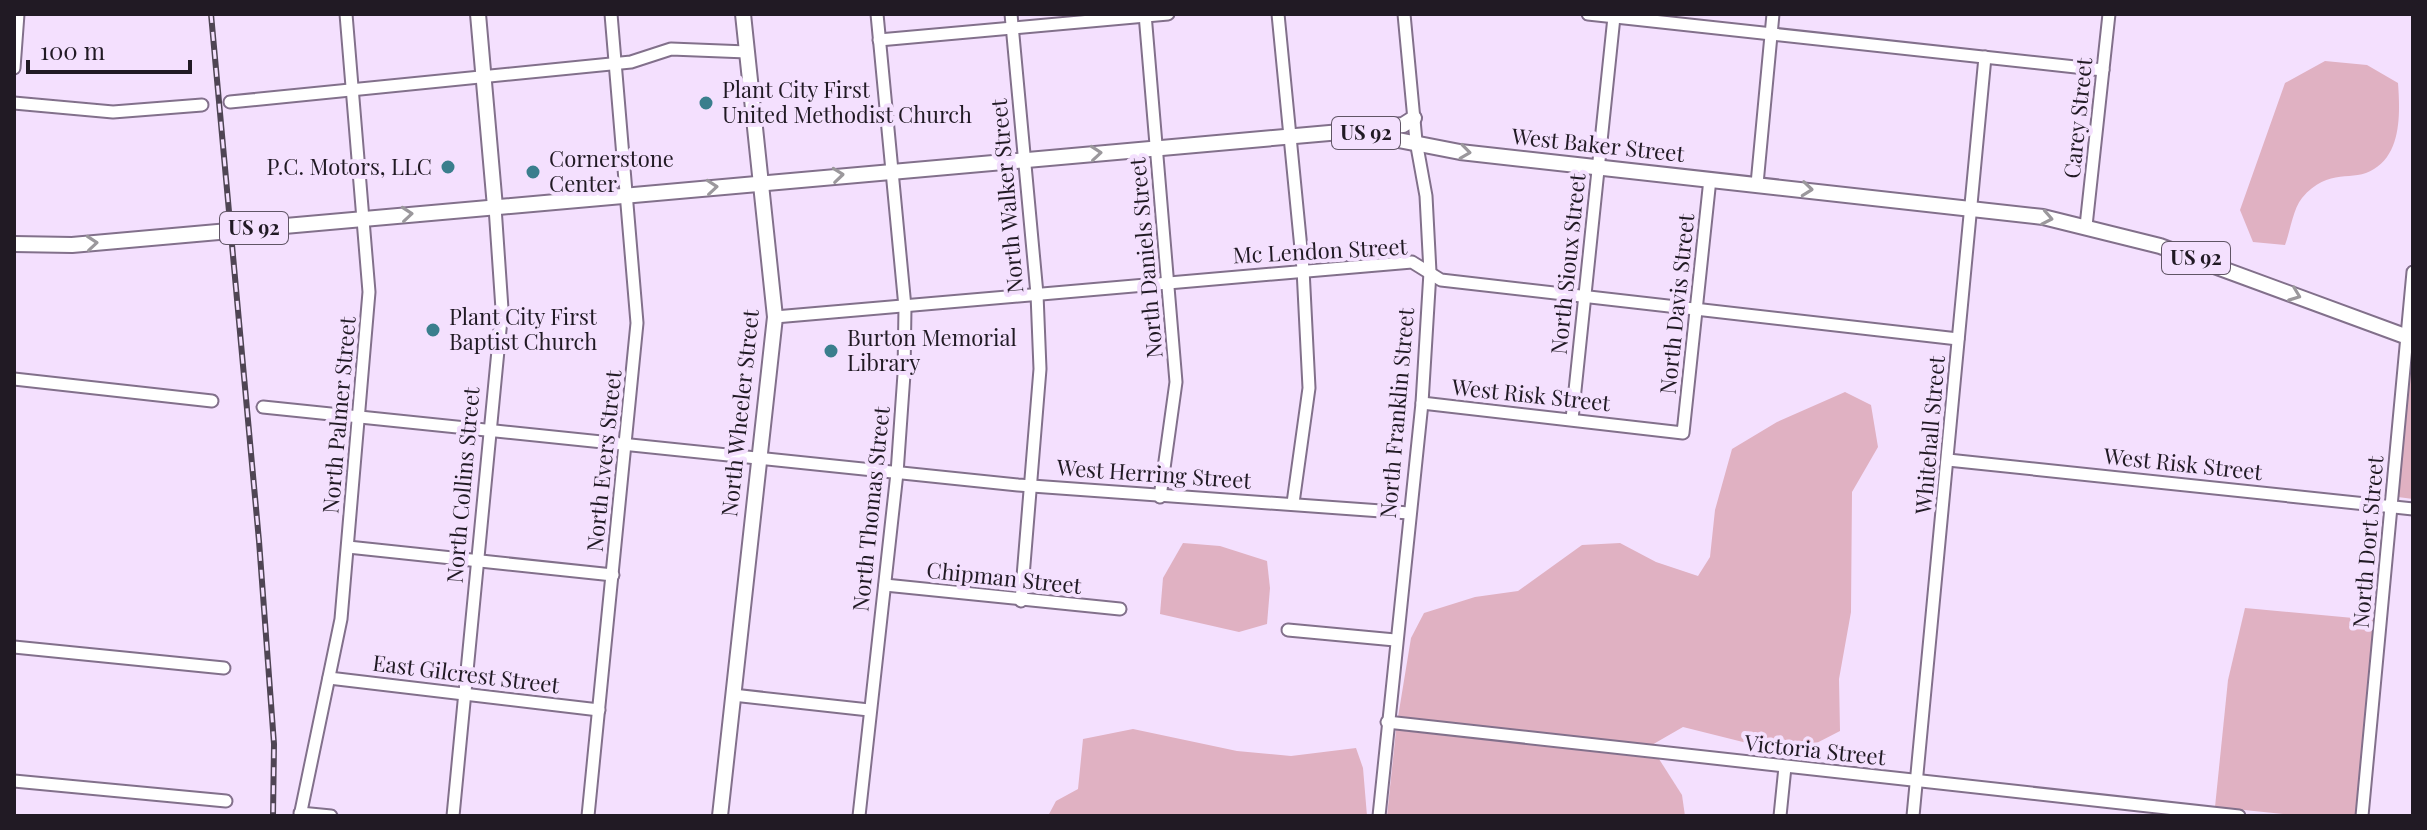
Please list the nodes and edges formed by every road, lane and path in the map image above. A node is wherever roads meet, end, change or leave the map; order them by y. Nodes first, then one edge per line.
1 (18, 14) edge
2 (346, 14) edge
3 (478, 14) edge
4 (611, 14) edge
5 (743, 14) edge
6 (877, 14) edge
7 (1168, 14) edge
8 (1278, 14) edge
9 (1404, 14) edge
10 (1588, 14) edge
11 (1773, 14) edge
12 (2109, 14) edge
13 (1145, 15) edge
14 (1614, 17) junction
15 (1011, 20) edge
16 (1771, 35) junction
17 (879, 40) junction
18 (747, 52) junction
19 (1985, 57) junction
20 (616, 64) junction
21 (14, 68) edge
22 (2103, 70) junction
23 (483, 75) junction
24 (353, 88) junction
25 (230, 102) dead end
26 (14, 103) edge
27 (202, 105) dead end
28 (1414, 118) junction
29 (1352, 131) junction
30 (1288, 136) junction
31 (1416, 141) junction
32 (1156, 147) junction
33 (1024, 159) junction
34 (1599, 167) junction
35 (891, 170) junction
36 (1710, 179) junction
37 (760, 183) junction
38 (1757, 184) junction
39 (629, 195) junction
40 (495, 207) junction
41 (1970, 207) junction
42 (362, 218) junction
43 (2086, 226) junction
44 (14, 244) edge
45 (1303, 269) junction
46 (1430, 272) junction
47 (2413, 272) edge
48 (1169, 281) junction
49 (1037, 294) junction
50 (1586, 296) junction
51 (905, 307) junction
52 (1698, 309) junction
53 (775, 317) junction
54 (2410, 338) edge
55 (1958, 339) junction
56 (14, 379) edge
57 (212, 401) dead end
58 (1422, 403) junction
59 (263, 407) dead end
60 (358, 416) junction
61 (1572, 419) junction
62 (491, 429) junction
63 (1683, 433) joint
64 (626, 444) junction
65 (758, 459) junction
66 (1948, 460) junction
67 (897, 473) junction
68 (1030, 486) junction
69 (1160, 497) junction
70 (1293, 503) junction
71 (2391, 507) junction
72 (2413, 509) edge
73 (1409, 513) junction
74 (348, 547) junction
75 (478, 561) junction
76 (613, 575) junction
77 (885, 585) junction
78 (1021, 601) junction
79 (1120, 609) dead end
80 (1288, 630) dead end
81 (1395, 640) junction
82 (14, 647) edge
83 (224, 668) dead end
84 (329, 678) junction
85 (733, 695) junction
86 (465, 696) junction
87 (599, 710) junction
88 (869, 710) junction
89 (1387, 722) junction
90 (1785, 767) junction
91 (14, 781) edge
92 (1916, 782) junction
93 (226, 801) dead end
94 (300, 815) edge
95 (331, 816) edge
96 (453, 816) edge
97 (588, 816) edge
98 (720, 816) edge
99 (859, 816) edge
100 (1379, 816) edge
101 (1780, 816) edge
102 (1913, 816) edge
103 (2239, 816) edge
104 (2362, 816) edge

1 - 21 street
2 - 24 street, North Palmer Street
3 - 23 main road, North Collins Street
4 - 20 street, North Evers Street
5 - 18 main road, North Wheeler Street
6 - 17 street, North Thomas Street
7 - 13 street
8 - 30 street
9 - 28 street, North Franklin Street
10 - 14 street
11 - 16 street
12 - 22 street, Carey Street
13 - 15 street
13 - 32 street, North Daniels Street
14 - 16 street
14 - 34 street, North Sioux Street
15 - 17 street
15 - 33 street, North Walker Street
16 - 19 street
16 - 38 street
17 - 35 street, North Thomas Street
18 - 20 street
18 - 37 main road, North Wheeler Street
19 - 22 street
19 - 41 street, Whitehall Street
20 - 23 street
20 - 39 street, North Evers Street
22 - 43 street, Carey Street
23 - 24 street
23 - 40 main road, North Collins Street
24 - 25 street
24 - 42 street, North Palmer Street
26 - 27 street
28 - 29 main road, US 92
28 - 31 street, North Franklin Street
29 - 30 main road, West Baker Street / US 92
29 - 31 main road, West Baker Street / US 92
30 - 32 main road, West Baker Street / US 92
30 - 45 street
31 -> 34 main road, West Baker Street / US 92
31 - 46 street, North Franklin Street
33 -> 32 main road, West Baker Street / US 92
32 - 48 street, North Daniels Street
33 - 35 main road, West Baker Street / US 92
33 - 49 street, North Walker Street
34 - 36 main road, West Baker Street / US 92
34 - 50 street, North Sioux Street
37 -> 35 main road, West Baker Street / US 92
35 - 51 street, North Thomas Street
36 - 38 main road, West Baker Street / US 92
36 - 52 street, North Davis Street
39 -> 37 main road, US 92
37 - 53 main road, North Wheeler Street
38 -> 41 main road, West Baker Street / US 92
39 - 40 main road, US 92
39 - 64 street, North Evers Street
42 -> 40 main road, US 92
40 - 62 street, North Collins Street
41 -> 43 main road, West Baker Street / US 92
41 - 55 street, Whitehall Street
44 -> 42 main road, US 92
42 - 60 street, North Palmer Street
43 -> 54 main road, West Baker Street / US 92
45 - 46 street, Mc Lendon Street
45 - 48 street, Mc Lendon Street
45 - 70 street
46 - 50 street, Mc Lendon Street
46 - 58 street, North Franklin Street
47 - 54 street, North Dort Street
48 - 49 street, Mc Lendon Street
48 - 69 street, North Daniels Street
49 - 51 street, Mc Lendon Street
49 - 68 street, North Walker Street
50 - 52 street, Mc Lendon Street
50 - 61 street, North Sioux Street
51 - 53 street, Mc Lendon Street
51 - 67 street, North Thomas Street
52 - 55 street, Mc Lendon Street
52 - 63 street, North Davis Street
53 - 65 main road, North Wheeler Street
54 - 71 street, North Dort Street
55 - 66 street, Whitehall Street
56 - 57 street
58 - 61 street, West Risk Street
58 - 73 street, North Franklin Street
59 - 60 street, West Herring Street
60 - 62 street, West Herring Street
60 - 74 street, North Palmer Street
61 - 63 street, West Risk Street
62 - 64 street, West Herring Street
62 - 75 street, North Collins Street
64 - 65 street, West Herring Street
64 - 76 street, North Evers Street
65 - 67 street, West Herring Street
65 - 85 main road, North Wheeler Street
66 - 71 street, West Risk Street
66 - 92 street, Whitehall Street
67 - 68 street, West Herring Street
67 - 77 street, North Thomas Street
68 - 69 street, West Herring Street
68 - 78 street, North Walker Street
69 - 70 street, West Herring Street
70 - 73 street, West Herring Street
71 - 72 street, West Risk Street
71 - 104 street, North Dort Street
73 - 81 street, North Franklin Street
74 - 75 street
74 - 84 street, North Palmer Street
75 - 76 street
75 - 86 street, North Collins Street
76 - 87 street, North Evers Street
77 - 78 street, Chipman Street
77 - 88 street, North Thomas Street
78 - 79 street, Chipman Street
80 - 81 street
81 - 89 street, North Franklin Street
82 - 83 street
84 - 86 street, East Gilcrest Street
84 - 94 street, North Palmer Street
85 - 88 street
85 - 98 main road, North Wheeler Street
86 - 87 street, East Gilcrest Street
86 - 96 street, North Collins Street
87 - 97 street, North Evers Street
88 - 99 street, North Thomas Street
89 - 90 street, Victoria Street
89 - 100 street, North Franklin Street
90 - 92 street, Victoria Street
90 - 101 street
91 - 93 street
92 - 102 street, Whitehall Street
92 - 103 street, Victoria Street
94 - 95 street

